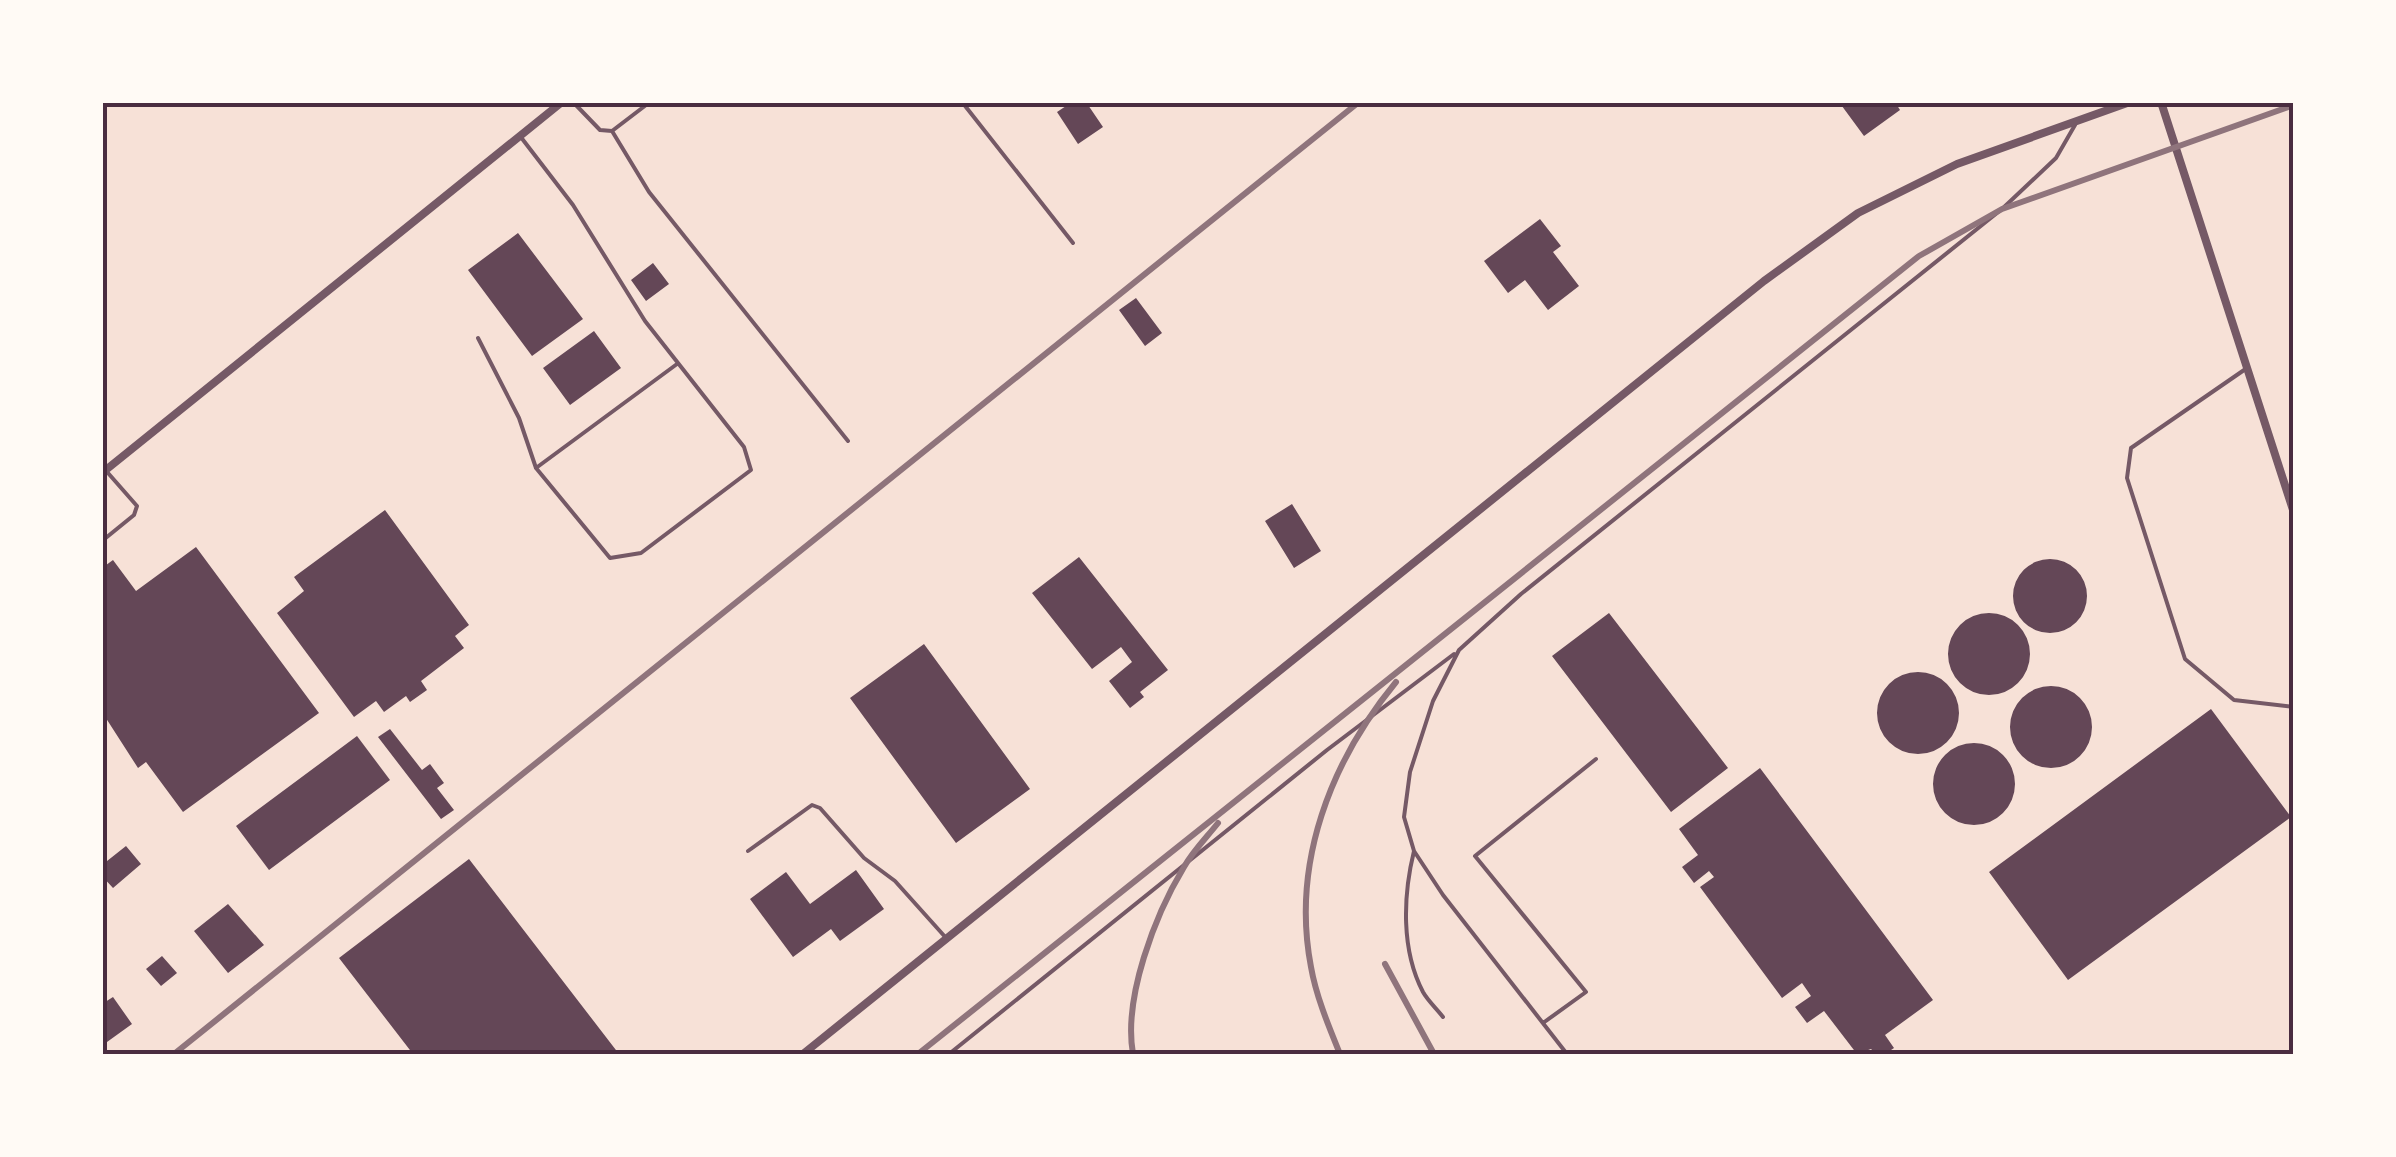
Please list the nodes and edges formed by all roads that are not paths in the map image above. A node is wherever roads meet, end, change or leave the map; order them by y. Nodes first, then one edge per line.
1 (562, 102) edge
2 (573, 102) edge
3 (650, 102) edge
4 (962, 102) edge
5 (2130, 102) edge
6 (2161, 102) edge
7 (2078, 121) junction
8 (612, 131) junction
9 (520, 136) junction
10 (1074, 243) dead end
11 (478, 338) dead end
12 (678, 364) junction
13 (2247, 368) junction
14 (848, 441) dead end
15 (536, 468) junction
16 (104, 471) edge
17 (2294, 514) edge
18 (102, 541) edge
19 (1458, 650) junction
20 (2294, 707) edge
21 (1596, 760) dead end
22 (748, 851) dead end
23 (1414, 851) junction
24 (946, 939) junction
25 (1443, 1018) dead end
26 (1543, 1023) junction
27 (803, 1054) edge
28 (949, 1054) edge
29 (1567, 1054) edge

1 - 9 street
2 - 8 lane
3 - 8 lane
4 - 10 lane
5 - 7 street
6 - 13 street
7 - 19 lane
7 - 24 street
8 - 14 lane
9 - 12 lane
9 - 16 street
11 - 15 lane
12 - 15 lane
12 - 15 lane
13 - 17 street
13 - 20 lane
16 - 18 lane
19 - 23 lane
19 - 28 lane
21 - 26 lane
22 - 24 lane
23 - 25 lane
23 - 26 lane
24 - 27 street
26 - 29 lane

